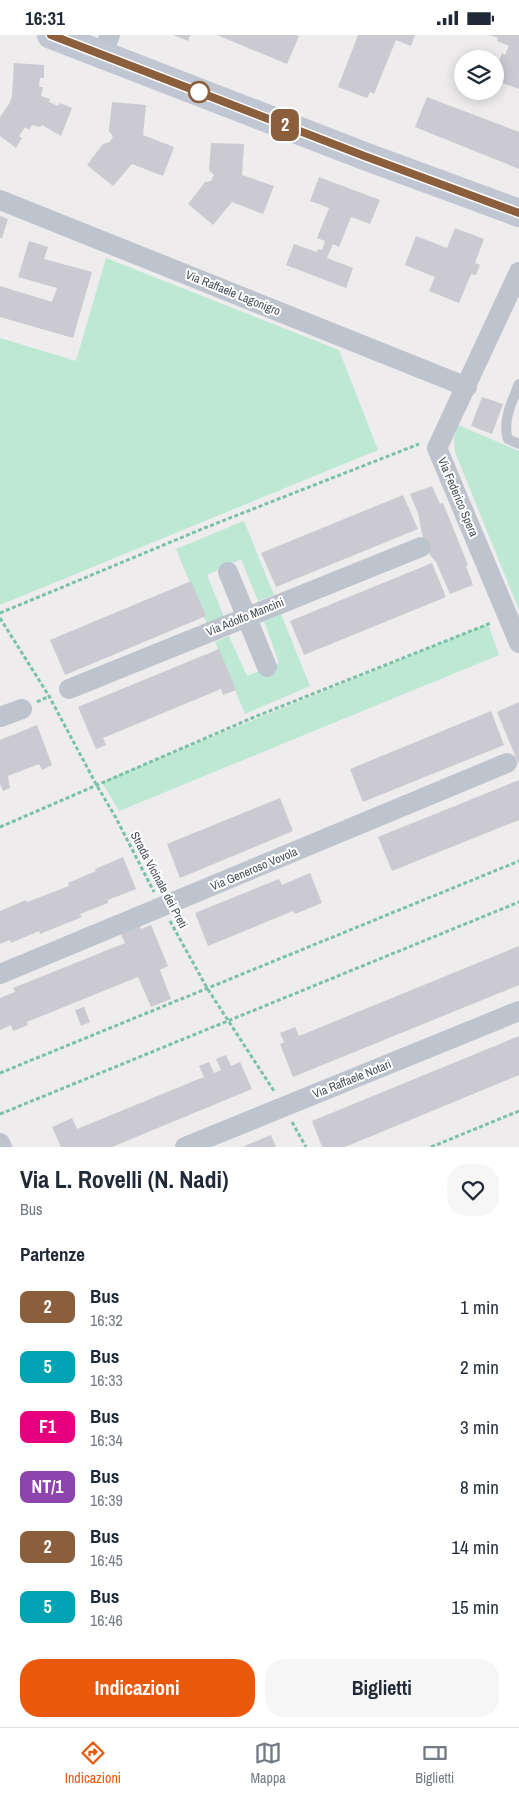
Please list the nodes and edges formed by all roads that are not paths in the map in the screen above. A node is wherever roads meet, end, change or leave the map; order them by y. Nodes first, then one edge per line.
1 (51, 35) edge
2 (106, 45) edge
3 (0, 200) edge
4 (519, 213) edge
5 (519, 271) edge
6 (519, 384) edge
7 (467, 387) junction
8 (519, 444) edge
9 (421, 547) dead end
10 (228, 572) dead end
11 (246, 617) junction
12 (519, 643) edge
13 (267, 667) dead end
14 (69, 689) road end
15 (22, 709) road end
16 (0, 717) edge
17 (507, 763) dead end
18 (0, 974) edge
19 (519, 1011) edge
20 (0, 1143) edge
21 (2, 1147) edge
22 (185, 1147) edge

1 - 2 street
2 - 4 street
3 - 7 street, Via Raffaele Lagonigro
5 - 7 street, Via Federico Spera
6 - 8 lane
7 - 12 street, Via Federico Spera
9 - 11 street, Via Adolfo Mancini
10 - 11 street
11 - 13 street
11 - 14 street, Via Adolfo Mancini
15 - 16 street
17 - 18 street, Via Generoso Vovola
19 - 22 street, Via Raffaele Notari
20 - 21 street

